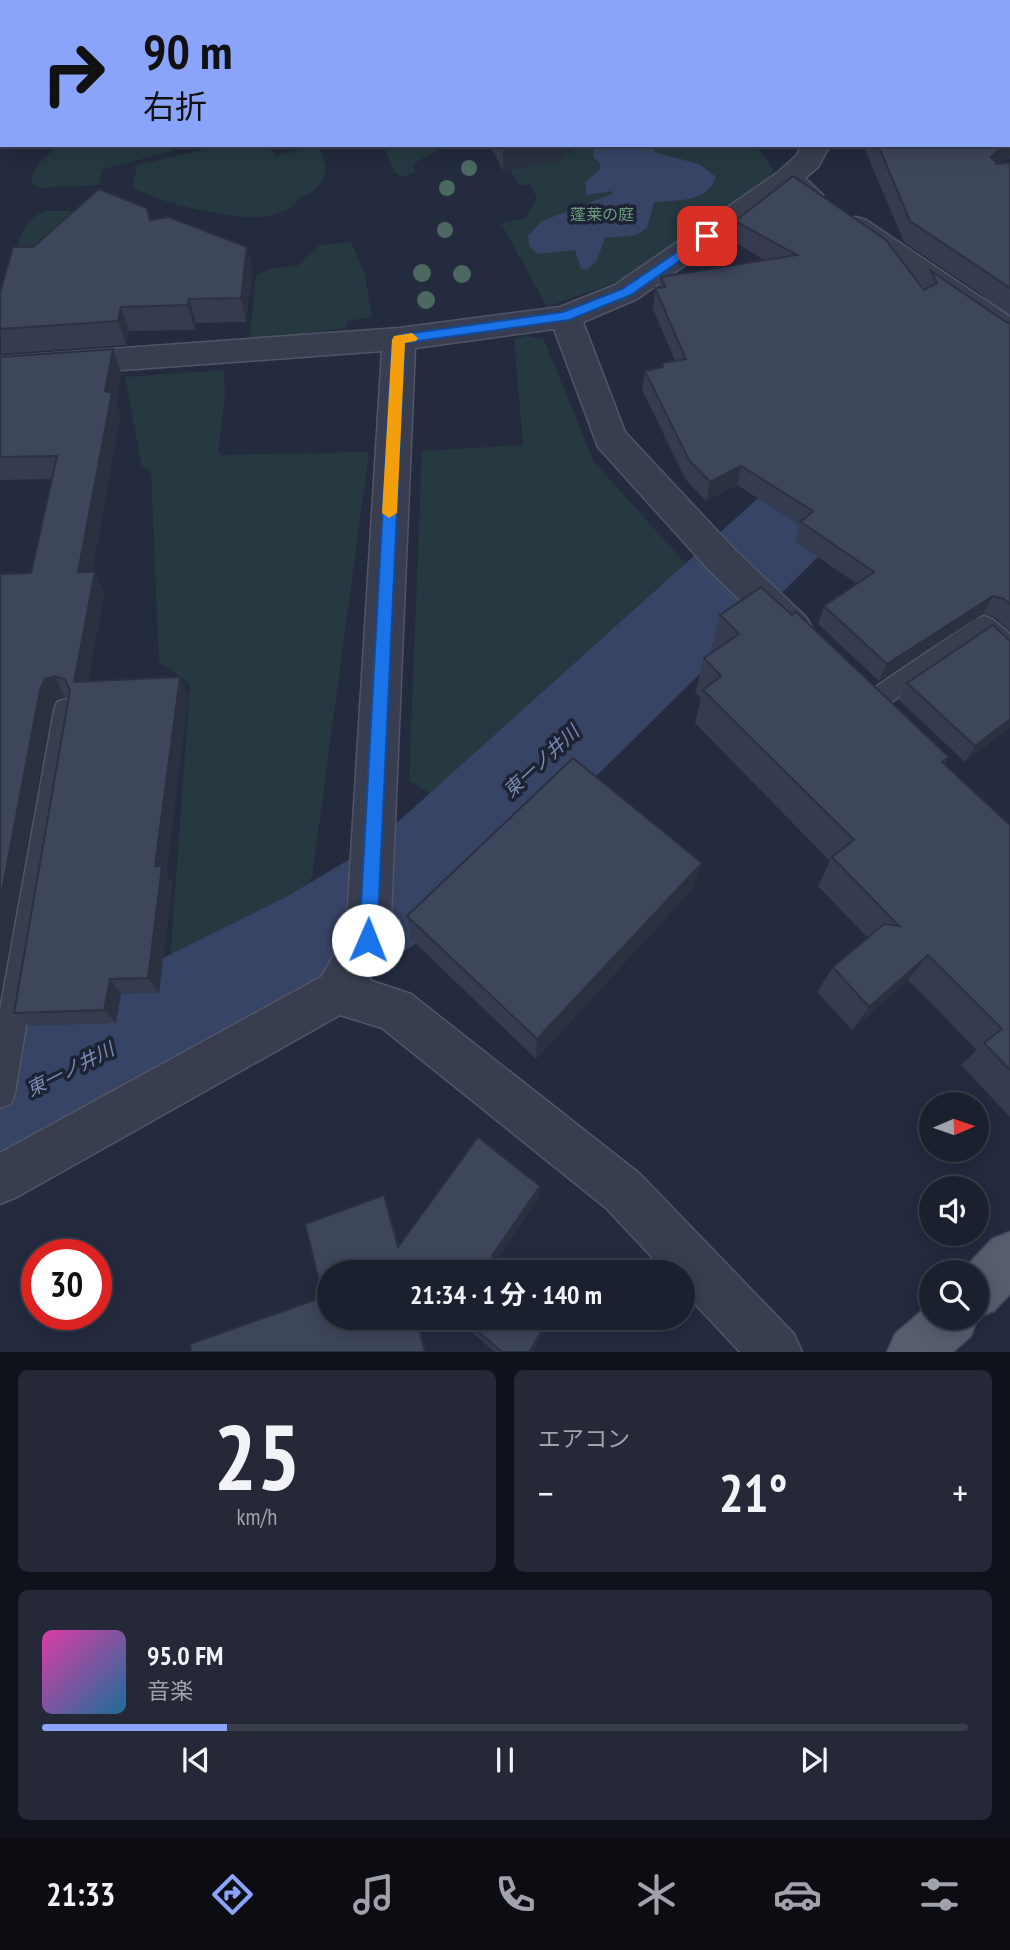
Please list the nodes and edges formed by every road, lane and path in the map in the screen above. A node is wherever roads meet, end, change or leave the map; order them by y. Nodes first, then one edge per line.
1 (815, 147) edge
2 (787, 179) junction
3 (565, 317) junction
4 (1010, 332) edge
5 (399, 340) junction
6 (0, 368) edge
7 (1010, 649) edge
8 (871, 703) junction
9 (66, 710) edge
10 (901, 731) edge
11 (337, 992) junction
12 (2, 1081) edge
13 (0, 1180) edge
14 (1010, 1257) edge
15 (989, 1279) edge
16 (940, 1330) edge
17 (776, 1352) edge
18 (913, 1352) edge

1 - 2 street
2 - 3 street
2 - 4 street
3 - 5 street
3 - 8 street
5 - 6 street
5 - 11 street
7 - 8 lane
8 - 10 street
9 - 12 lane
11 - 13 street
11 - 17 street
14 - 15 main road
16 - 18 main road

